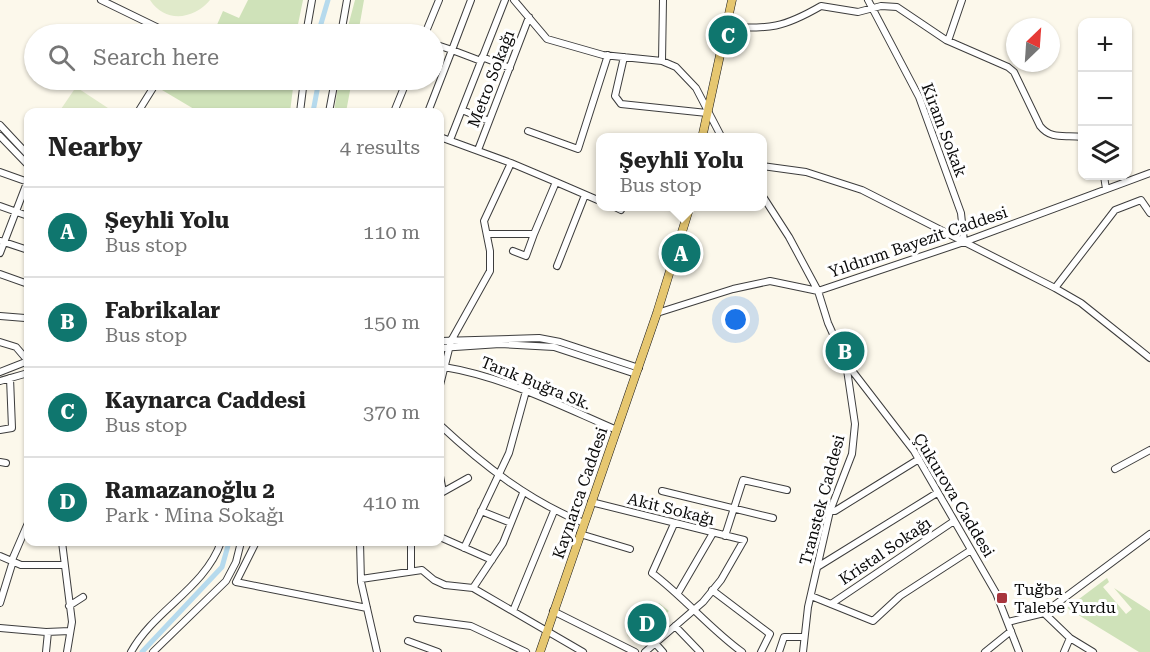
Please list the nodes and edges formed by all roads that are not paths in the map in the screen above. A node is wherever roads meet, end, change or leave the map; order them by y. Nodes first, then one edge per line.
1 (101, 0) edge
2 (312, 0) edge
3 (347, 0) edge
4 (439, 0) edge
5 (471, 0) edge
6 (505, 0) edge
7 (514, 0) edge
8 (663, 0) edge
9 (732, 0) edge
10 (868, 0) edge
11 (962, 0) edge
12 (872, 9) junction
13 (529, 17) junction
14 (150, 24) edge
15 (308, 24) edge
16 (343, 24) edge
17 (429, 24) edge
18 (727, 27) junction
19 (948, 41) junction
20 (444, 47) edge
21 (452, 50) junction
22 (608, 55) junction
23 (624, 57) junction
24 (481, 59) junction
25 (662, 61) junction
26 (510, 68) junction
27 (444, 71) edge
28 (152, 90) edge
29 (303, 90) edge
30 (334, 90) edge
31 (403, 90) edge
32 (437, 90) edge
33 (140, 108) edge
34 (300, 108) edge
35 (330, 108) edge
36 (396, 108) edge
37 (430, 108) edge
38 (462, 110) junction
39 (707, 113) junction
40 (489, 121) junction
41 (0, 125) edge
42 (528, 131) dead end
43 (703, 133) edge
44 (719, 133) edge
45 (0, 136) edge
46 (1078, 136) edge
47 (444, 138) edge
48 (450, 140) junction
49 (478, 150) junction
50 (24, 151) edge
51 (24, 161) edge
52 (511, 163) junction
53 (767, 167) edge
54 (0, 172) edge
55 (1150, 173) edge
56 (24, 180) edge
57 (1105, 180) edge
58 (556, 182) junction
59 (1106, 189) junction
60 (24, 192) edge
61 (585, 195) junction
62 (596, 199) edge
63 (767, 203) edge
64 (0, 206) edge
65 (689, 211) edge
66 (17, 212) junction
67 (1150, 213) edge
68 (24, 215) edge
69 (486, 234) junction
70 (534, 234) junction
71 (2, 241) edge
72 (964, 242) junction
73 (24, 249) edge
74 (513, 251) dead end
75 (0, 253) edge
76 (557, 266) dead end
77 (0, 274) edge
78 (24, 283) edge
79 (1055, 288) junction
80 (818, 291) junction
81 (657, 313) junction
82 (0, 316) edge
83 (24, 318) edge
84 (0, 342) edge
85 (444, 343) edge
86 (450, 345) junction
87 (444, 347) edge
88 (24, 356) edge
89 (1150, 358) edge
90 (24, 363) edge
91 (846, 363) junction
92 (444, 367) joint
93 (638, 371) junction
94 (0, 372) edge
95 (24, 374) edge
96 (10, 378) junction
97 (0, 381) edge
98 (526, 391) junction
99 (444, 428) edge
100 (0, 430) edge
101 (617, 430) junction
102 (1150, 450) edge
103 (919, 459) junction
104 (1115, 469) dead end
105 (499, 472) junction
106 (468, 478) dead end
107 (787, 489) dead end
108 (444, 491) edge
109 (662, 491) dead end
110 (524, 493) junction
111 (937, 493) junction
112 (591, 502) junction
113 (734, 508) junction
114 (481, 511) junction
115 (554, 511) junction
116 (830, 511) junction
117 (773, 518) dead end
118 (954, 521) junction
119 (511, 523) junction
120 (584, 523) junction
121 (674, 524) junction
122 (24, 532) edge
123 (713, 533) junction
124 (580, 534) junction
125 (725, 536) junction
126 (1149, 536) edge
127 (444, 539) edge
128 (62, 546) edge
129 (219, 546) edge
130 (240, 546) edge
131 (254, 546) edge
132 (360, 546) edge
133 (411, 546) edge
134 (465, 548) junction
135 (630, 549) dead end
136 (971, 550) junction
137 (0, 556) edge
138 (12, 560) junction
139 (492, 560) junction
140 (64, 565) junction
141 (819, 566) junction
142 (411, 571) junction
143 (361, 579) junction
144 (473, 588) junction
145 (712, 590) junction
146 (678, 593) junction
147 (811, 596) junction
148 (83, 597) dead end
149 (0, 603) edge
150 (831, 604) junction
151 (69, 606) junction
152 (367, 608) junction
153 (695, 609) junction
154 (513, 610) junction
155 (553, 611) junction
156 (1044, 613) junction
157 (417, 619) dead end
158 (1008, 622) junction
159 (675, 626) junction
160 (0, 628) edge
161 (546, 630) junction
162 (70, 631) junction
163 (1011, 631) junction
164 (48, 632) junction
165 (804, 638) junction
166 (1070, 638) junction
167 (408, 641) dead end
168 (655, 643) junction
169 (1062, 651) edge
170 (46, 652) edge
171 (67, 652) edge
172 (131, 652) edge
173 (153, 652) edge
174 (377, 652) edge
175 (438, 652) edge
176 (526, 652) edge
177 (540, 652) edge
178 (583, 652) edge
179 (635, 652) edge
180 (645, 652) edge
181 (663, 652) edge
182 (700, 652) edge
183 (742, 652) edge
184 (761, 652) edge
185 (779, 652) edge
186 (803, 652) edge
187 (985, 652) edge
188 (1019, 652) edge
189 (1093, 652) edge

1 - 14 street
2 - 15 street
3 - 16 street
4 - 17 street
5 - 21 street
6 - 24 street
7 - 13 street
8 - 25 street
9 - 18 main road
10 - 12 street, Kiram Sokak
11 - 19 street
12 - 18 street
12 - 19 street
12 - 72 street, Kiram Sokak
13 - 22 street
13 - 26 street, Metro Sokağı
18 - 39 main road
19 - 46 street
20 - 21 street
21 - 24 street
21 - 27 street
22 - 23 street
22 - 42 street
23 - 25 street
23 - 39 street
24 - 26 street
24 - 38 street
25 - 39 street
26 - 40 street, Metro Sokağı
28 - 33 street
29 - 34 street
30 - 35 street
31 - 36 street
32 - 37 street
38 - 40 street
38 - 48 street
39 - 43 main road
39 - 44 street
40 - 49 street, Metro Sokağı
41 - 50 street
45 - 51 street
47 - 48 street
48 - 49 street
49 - 52 street
52 - 58 street
52 - 69 street
53 - 72 street
54 - 56 street
55 - 59 street, Yıldırım Bayezit Caddesi
57 - 59 street
58 - 61 street
58 - 70 street
59 - 72 street, Yıldırım Bayezit Caddesi
60 - 66 street
61 - 62 street
61 - 76 street
63 - 80 street, Transtek Caddesi
64 - 66 street
65 - 81 main road, Kaynarca Caddesi
66 - 68 street
66 - 71 street
67 - 79 street
69 - 70 street
69 - 86 street
70 - 74 street
71 - 73 street
71 - 75 street
72 - 79 street
72 - 80 street, Yıldırım Bayezit Caddesi
77 - 78 street
79 - 89 street
80 - 81 street, Yıldırım Bayezit Caddesi
80 - 91 street, Transtek Caddesi
81 - 93 main road, Kaynarca Caddesi
82 - 83 street
84 - 88 street
85 - 86 street
86 - 87 street
86 - 92 street
86 - 93 street
90 - 94 street
91 - 103 street, Çukurova Caddesi
91 - 116 street, Transtek Caddesi
92 - 98 street, Tarık Buğra Sk.
93 - 101 main road, Kaynarca Caddesi
95 - 96 street
96 - 97 street
96 - 100 street
98 - 101 street, Tarık Buğra Sk.
98 - 105 street
99 - 105 street
101 - 112 main road, Kaynarca Caddesi
102 - 104 street
103 - 111 street, Çukurova Caddesi
103 - 116 street
105 - 110 street
105 - 114 street
106 - 108 street
107 - 113 street
109 - 113 street
110 - 115 street
110 - 119 street
111 - 118 street, Çukurova Caddesi
111 - 141 street
112 - 120 main road, Kaynarca Caddesi
112 - 121 street, Akit Sokağı
113 - 117 street
113 - 125 street
114 - 119 street
114 - 134 street
115 - 120 street
115 - 154 street
116 - 141 street, Transtek Caddesi
118 - 136 street, Çukurova Caddesi
118 - 150 street, Kristal Sokağı
119 - 139 street
120 - 124 main road, Kaynarca Caddesi
121 - 123 street, Akit Sokağı
121 - 146 street
122 - 138 street
123 - 125 street, Akit Sokağı
123 - 146 street
124 - 135 street
124 - 155 main road, Kaynarca Caddesi
125 - 145 street, Akit Sokağı
126 - 156 street
127 - 134 street
128 - 140 street
129 - 172 street
130 - 173 street
131 - 152 street
132 - 143 street
133 - 142 street
134 - 139 street
136 - 150 street
136 - 158 street, Çukurova Caddesi
137 - 138 street
138 - 140 street
138 - 149 street
139 - 144 street
140 - 151 street
141 - 147 street, Transtek Caddesi
142 - 143 street
142 - 144 street
143 - 152 street
144 - 154 street
145 - 153 street
145 - 184 street
146 - 153 street
147 - 150 street
147 - 165 street, Transtek Caddesi
148 - 151 street
151 - 162 street
152 - 174 street
153 - 159 street
153 - 183 street
154 - 161 street
155 - 161 main road, Kaynarca Caddesi
155 - 179 street
156 - 158 street
156 - 166 street
157 - 176 street
158 - 163 street, Çukurova Caddesi
159 - 168 street
159 - 182 street
160 - 164 street
161 - 177 main road, Kaynarca Caddesi
161 - 178 street
162 - 164 street
162 - 171 street
163 - 187 street
163 - 188 street, Çukurova Caddesi
164 - 170 street
165 - 185 street
165 - 186 street, Transtek Caddesi
166 - 169 street
166 - 189 street
167 - 175 street
168 - 180 street
168 - 181 street

